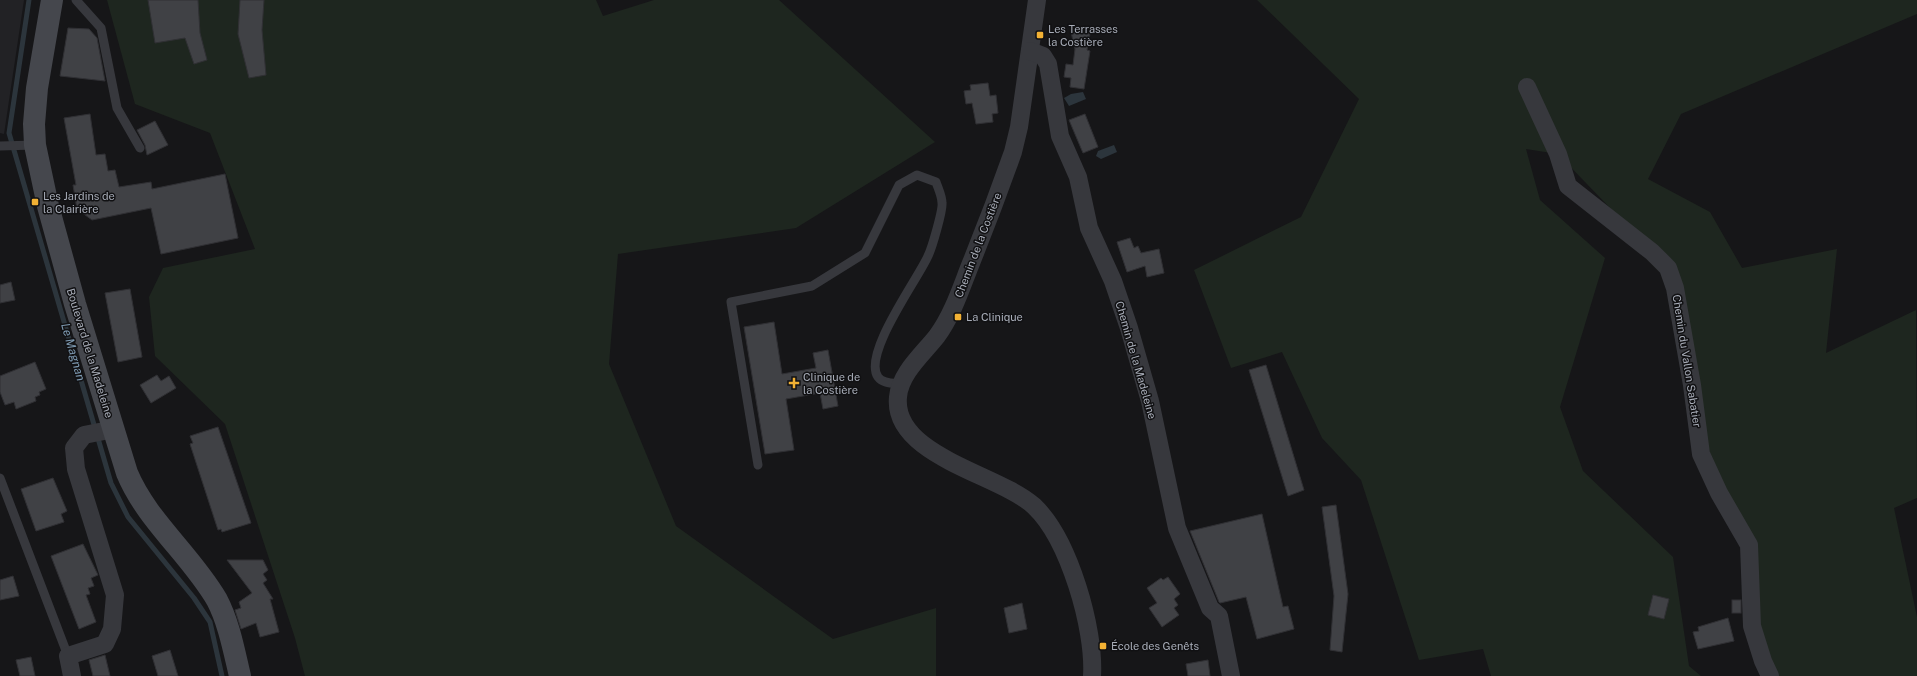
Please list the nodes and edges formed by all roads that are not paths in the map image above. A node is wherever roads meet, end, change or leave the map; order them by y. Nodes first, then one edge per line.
1 (52, 0) edge
2 (76, 0) edge
3 (1037, 0) edge
4 (1030, 51) junction
5 (1527, 87) dead end
6 (30, 145) junction
7 (1, 146) edge
8 (140, 148) dead end
9 (901, 384) junction
10 (108, 430) junction
11 (758, 464) dead end
12 (0, 478) edge
13 (68, 656) junction
14 (72, 676) edge
15 (240, 676) edge
16 (1092, 676) edge
17 (1231, 676) edge
18 (1770, 676) edge

1 - 6 street, Boulevard de la Madeleine
2 - 8 lane
3 - 4 street, Chemin de la Costière
4 - 9 street, Chemin de la Costière
4 - 17 street, Chemin de la Madeleine
5 - 18 street, Chemin du Vallon Sabatier
6 - 7 lane
6 - 10 street, Boulevard de la Madeleine
9 - 11 lane
9 - 16 street, Chemin de la Costière
10 - 13 street
10 - 15 street, Boulevard de la Madeleine
12 - 13 lane
13 - 14 street

